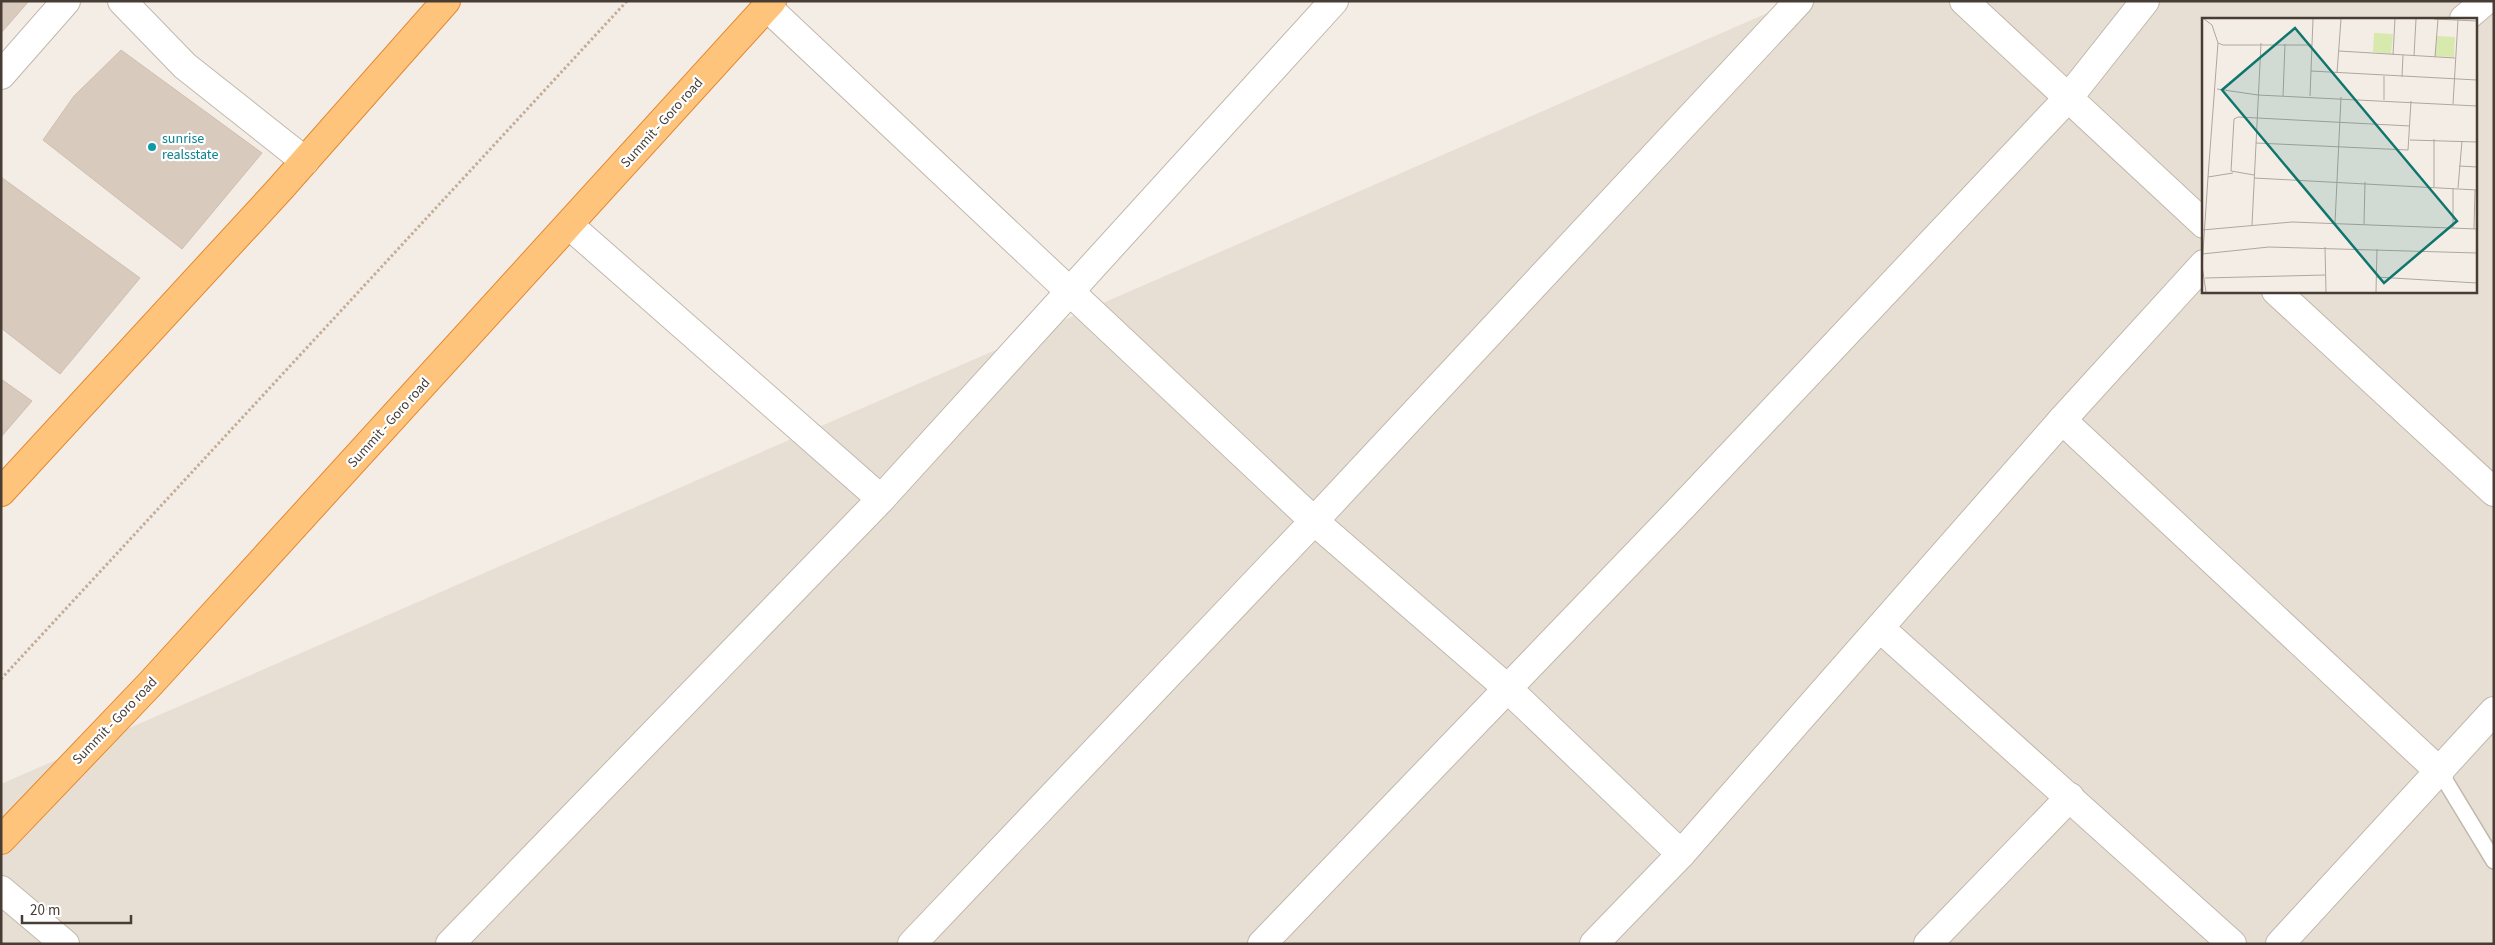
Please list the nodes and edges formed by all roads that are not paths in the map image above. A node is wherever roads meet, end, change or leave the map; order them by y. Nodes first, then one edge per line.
1 (66, 1) edge
2 (122, 1) edge
3 (446, 1) edge
4 (1334, 1) edge
5 (1799, 1) edge
6 (1964, 1) edge
7 (2145, 1) edge
8 (2485, 1) edge
9 (770, 4) edge
10 (2465, 18) edge
11 (1, 75) edge
12 (2069, 97) junction
13 (305, 161) junction
14 (2202, 222) edge
15 (569, 225) junction
16 (2202, 266) edge
17 (1069, 290) junction
18 (2277, 292) edge
19 (2062, 420) junction
20 (1, 492) edge
21 (2494, 492) edge
22 (881, 499) junction
23 (1314, 521) junction
24 (1880, 628) junction
25 (1507, 688) junction
26 (2494, 711) edge
27 (2440, 772) junction
28 (2070, 797) junction
29 (1, 840) edge
30 (1681, 854) junction
31 (2494, 861) edge
32 (1, 890) edge
33 (65, 944) edge
34 (450, 944) edge
35 (912, 944) edge
36 (1262, 944) edge
37 (1594, 944) edge
38 (1928, 944) edge
39 (2232, 944) edge
40 (2280, 944) edge

1 - 11 street
2 - 13 street
3 - 13 highway
4 - 17 street
5 - 23 street
6 - 12 street
7 - 12 street
8 - 10 street
9 - 15 highway, Summit - Goro road
9 - 17 street
12 - 14 street
12 - 25 street
13 - 20 highway
15 - 22 street
15 - 29 highway, Summit - Goro road
16 - 19 street
17 - 22 street
17 - 23 street
18 - 21 street
19 - 24 street
19 - 27 street
22 - 34 street
23 - 25 street
23 - 35 street
24 - 28 street
24 - 30 street
25 - 30 street
25 - 36 street
26 - 27 street
27 - 31 lane
27 - 40 street
28 - 38 street
28 - 39 street
30 - 37 street
32 - 33 street

